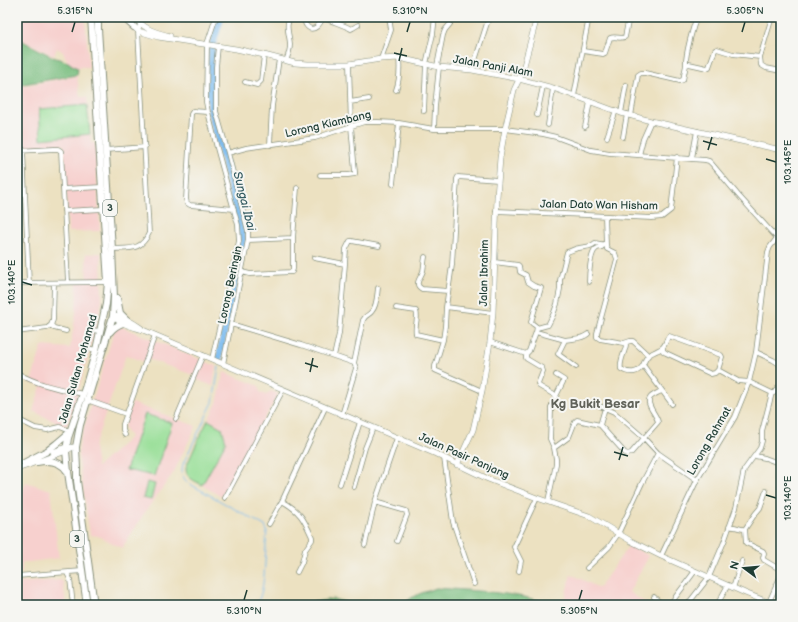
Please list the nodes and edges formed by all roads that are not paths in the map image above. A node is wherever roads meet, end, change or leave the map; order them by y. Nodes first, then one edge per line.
1 (90, 17) edge
2 (98, 17) edge
3 (123, 17) edge
4 (126, 17) edge
5 (134, 17) edge
6 (216, 17) edge
7 (292, 17) edge
8 (389, 17) edge
9 (435, 17) edge
10 (489, 17) edge
11 (537, 17) edge
12 (589, 17) edge
13 (629, 17) edge
14 (772, 17) edge
15 (695, 18) edge
16 (140, 24) junction
17 (450, 24) dead end
18 (358, 25) dead end
19 (136, 29) junction
20 (196, 43) junction
21 (207, 44) junction
22 (218, 46) junction
23 (583, 52) junction
24 (264, 55) junction
25 (760, 57) junction
26 (399, 58) junction
27 (279, 59) junction
28 (382, 59) junction
29 (286, 61) junction
30 (349, 64) junction
31 (426, 64) junction
32 (686, 65) junction
33 (438, 67) junction
34 (472, 70) junction
35 (776, 70) dead end
36 (518, 79) junction
37 (245, 82) dead end
38 (626, 85) dead end
39 (543, 86) junction
40 (553, 88) junction
41 (396, 90) dead end
42 (574, 96) junction
43 (369, 99) dead end
44 (350, 102) junction
45 (590, 102) junction
46 (424, 111) dead end
47 (208, 112) junction
48 (618, 112) junction
49 (536, 115) dead end
50 (629, 115) junction
51 (651, 121) junction
52 (399, 124) junction
53 (548, 125) dead end
54 (351, 126) junction
55 (585, 128) dead end
56 (434, 129) junction
57 (505, 129) junction
58 (697, 131) junction
59 (607, 137) dead end
60 (623, 138) dead end
61 (270, 145) junction
62 (224, 146) junction
63 (145, 147) junction
64 (217, 148) junction
65 (17, 150) edge
66 (23, 150) junction
67 (106, 150) junction
68 (781, 150) edge
69 (228, 153) junction
70 (639, 155) junction
71 (677, 157) junction
72 (692, 158) junction
73 (320, 176) dead end
74 (498, 180) junction
75 (393, 184) dead end
76 (102, 187) junction
77 (296, 188) dead end
78 (63, 189) junction
79 (103, 209) junction
80 (234, 209) junction
81 (64, 211) junction
82 (496, 211) junction
83 (605, 216) junction
84 (293, 238) junction
85 (248, 240) junction
86 (779, 240) edge
87 (605, 244) junction
88 (379, 246) dead end
89 (112, 249) junction
90 (425, 257) dead end
91 (314, 258) dead end
92 (494, 262) junction
93 (345, 264) junction
94 (242, 272) junction
95 (114, 273) junction
96 (54, 282) junction
97 (68, 282) junction
98 (108, 282) junction
99 (589, 282) dead end
100 (17, 283) edge
101 (29, 283) junction
102 (378, 288) dead end
103 (448, 291) junction
104 (446, 307) junction
105 (396, 308) dead end
106 (494, 313) junction
107 (113, 316) junction
108 (125, 322) junction
109 (231, 324) junction
110 (51, 325) junction
111 (537, 330) junction
112 (100, 331) junction
113 (17, 332) edge
114 (66, 332) dead end
115 (588, 334) dead end
116 (108, 335) junction
117 (154, 335) junction
118 (443, 340) junction
119 (565, 340) junction
120 (490, 342) junction
121 (624, 343) junction
122 (663, 347) junction
123 (96, 350) junction
124 (756, 352) junction
125 (526, 354) junction
126 (202, 355) junction
127 (648, 355) junction
128 (334, 356) junction
129 (212, 359) junction
130 (354, 363) junction
131 (223, 364) junction
132 (643, 365) junction
133 (781, 365) edge
134 (576, 367) dead end
135 (718, 370) junction
136 (17, 373) edge
137 (556, 375) dead end
138 (749, 382) junction
139 (781, 384) edge
140 (283, 390) junction
141 (482, 391) junction
142 (661, 391) junction
143 (772, 393) junction
144 (83, 394) junction
145 (556, 396) junction
146 (88, 400) junction
147 (592, 403) dead end
148 (672, 404) dead end
149 (325, 408) junction
150 (605, 408) junction
151 (126, 414) junction
152 (342, 415) junction
153 (17, 419) edge
154 (176, 419) dead end
155 (360, 422) junction
156 (80, 425) junction
157 (600, 425) junction
158 (373, 428) junction
159 (70, 432) junction
160 (125, 435) dead end
161 (397, 438) junction
162 (644, 438) junction
163 (73, 446) junction
164 (554, 448) junction
165 (66, 449) junction
166 (658, 453) junction
167 (755, 456) junction
168 (444, 458) junction
169 (36, 462) junction
170 (781, 464) edge
171 (458, 465) junction
172 (20, 466) edge
173 (68, 472) junction
174 (697, 480) junction
175 (76, 481) junction
176 (340, 484) dead end
177 (354, 487) dead end
178 (766, 491) dead end
179 (225, 498) dead end
180 (537, 498) junction
181 (282, 501) junction
182 (548, 501) junction
183 (376, 502) junction
184 (269, 524) dead end
185 (729, 527) junction
186 (745, 529) junction
187 (618, 534) junction
188 (397, 541) dead end
189 (365, 545) dead end
190 (661, 556) junction
191 (742, 561) dead end
192 (587, 568) dead end
193 (781, 570) edge
194 (82, 571) junction
195 (519, 571) dead end
196 (695, 571) junction
197 (297, 572) dead end
198 (67, 573) junction
199 (781, 575) edge
200 (17, 576) edge
201 (709, 577) junction
202 (474, 584) dead end
203 (728, 585) junction
204 (733, 588) junction
205 (654, 598) dead end
206 (769, 602) junction
207 (73, 605) edge
208 (87, 605) edge
209 (94, 605) edge
210 (687, 605) edge
211 (717, 605) edge
212 (775, 605) edge

1 - 76 highway, Jalan Sultan Mohamad / 3
2 - 67 highway, Jalan Sultan Mohamad / 3
3 - 19 highway
4 - 19 main road
5 - 16 main road, Jalan Panji Alam
6 - 21 street
7 - 18 street
7 - 29 street
8 - 28 street
9 - 31 street
10 - 34 street
11 - 36 main road, Jalan Ibrahim
12 - 23 street
13 - 23 street
14 - 25 street
15 - 32 street
16 - 19 street
16 - 20 main road, Jalan Panji Alam
17 - 33 street
19 - 20 main road, Jalan Panji Alam
19 - 63 street
20 - 21 main road, Jalan Panji Alam
21 - 22 main road, Jalan Panji Alam
21 - 47 street
22 - 24 main road, Jalan Panji Alam
22 - 62 street, Lorong Beringin
23 - 42 street
24 - 27 main road, Jalan Panji Alam
24 - 37 street
25 - 32 street
25 - 35 street
26 - 28 main road, Jalan Panji Alam
26 - 31 main road, Jalan Panji Alam
26 - 41 street
27 - 29 main road, Jalan Panji Alam
27 - 61 street
28 - 30 main road, Jalan Panji Alam
29 - 30 main road, Jalan Panji Alam
30 - 44 street
31 - 33 main road, Jalan Panji Alam
31 - 46 street
32 - 50 street
33 - 34 main road, Jalan Panji Alam
33 - 56 street
34 - 36 main road, Jalan Panji Alam
36 - 39 main road, Jalan Panji Alam
36 - 57 main road, Jalan Ibrahim
38 - 48 street
39 - 40 main road, Jalan Panji Alam
39 - 49 street
40 - 42 main road, Jalan Panji Alam
40 - 53 street
42 - 45 main road, Jalan Panji Alam
43 - 44 street
44 - 54 street
45 - 48 main road, Jalan Panji Alam
45 - 55 street
47 - 64 street
47 - 80 street
48 - 50 main road, Jalan Panji Alam
48 - 59 street
50 - 51 main road, Jalan Panji Alam
50 - 60 street
51 - 58 main road, Jalan Panji Alam
51 - 70 street
52 - 54 street, Lorong Kiambang
52 - 56 street, Lorong Kiambang
52 - 75 street
54 - 61 street, Lorong Kiambang
54 - 73 street
56 - 57 street, Lorong Kiambang
57 - 70 street, Lorong Rahmat
57 - 74 main road, Jalan Ibrahim
58 - 68 main road, Jalan Panji Alam
58 - 72 street
61 - 69 street, Lorong Kiambang
62 - 64 street
62 - 69 street, Lorong Beringin
63 - 67 street
63 - 89 street
64 - 80 street
65 - 66 street
66 - 78 street
66 - 101 street
67 - 89 highway, Jalan Sultan Mohamad / 3
69 - 85 street, Lorong Beringin
70 - 71 street, Lorong Rahmat
71 - 72 street, Lorong Rahmat
71 - 83 street, Jalan Dato Wan Hisham
72 - 86 street, Lorong Rahmat
74 - 82 main road, Jalan Ibrahim
74 - 103 street
76 - 78 street
76 - 79 highway, Jalan Sultan Mohamad / 3
77 - 84 street
78 - 81 street
79 - 81 street
79 - 98 highway, Jalan Sultan Mohamad / 3
80 - 129 street
81 - 97 street
82 - 83 street, Jalan Dato Wan Hisham
82 - 92 main road, Jalan Ibrahim
83 - 87 street
84 - 85 street
84 - 94 street
85 - 94 street, Lorong Beringin
86 - 124 street, Lorong Rahmat
87 - 99 street
87 - 111 street
87 - 121 street
88 - 93 street
89 - 95 highway, Jalan Sultan Mohamad / 3
90 - 103 street
91 - 93 street
92 - 106 main road, Jalan Ibrahim
92 - 111 street
93 - 128 street
94 - 109 street, Lorong Beringin
95 - 107 highway, Jalan Sultan Mohamad / 3
95 - 108 highway
96 - 97 street
96 - 101 street
96 - 110 street
97 - 98 street
98 - 107 highway
98 - 112 highway, Jalan Sultan Mohamad / 3
100 - 101 street
102 - 130 street
103 - 104 street
104 - 106 street
104 - 118 street
105 - 118 street
106 - 120 main road, Jalan Ibrahim
107 - 108 main road, Jalan Pasir Panjang
107 - 116 highway, Jalan Sultan Mohamad / 3
107 - 123 highway
108 - 116 highway
108 - 117 main road, Jalan Pasir Panjang
109 - 128 street
109 - 131 street, Lorong Beringin
110 - 113 street
110 - 114 street
111 - 119 street
111 - 125 street
112 - 123 highway, Jalan Sultan Mohamad / 3
112 - 123 street
115 - 119 street
116 - 146 highway, Jalan Sultan Mohamad / 3
117 - 126 main road, Jalan Pasir Panjang
117 - 151 street
118 - 141 street
119 - 134 street
120 - 125 street
120 - 141 main road, Jalan Ibrahim
121 - 127 street
121 - 132 street
122 - 127 street
122 - 135 street
122 - 135 street
123 - 144 highway, Jalan Sultan Mohamad / 3
124 - 133 street
124 - 138 street, Lorong Rahmat
125 - 145 street
126 - 129 main road, Jalan Pasir Panjang
126 - 154 street
127 - 132 street
128 - 130 street
129 - 131 main road, Jalan Pasir Panjang
130 - 152 street
131 - 140 main road, Jalan Pasir Panjang
132 - 142 street
135 - 138 street
136 - 144 street
137 - 145 street
138 - 143 street
138 - 174 street, Lorong Rahmat
139 - 143 street
140 - 149 main road, Jalan Pasir Panjang
140 - 179 street
141 - 171 main road, Jalan Ibrahim
142 - 148 street
142 - 162 street
143 - 167 street
144 - 159 highway, Jalan Sultan Mohamad / 3
145 - 164 street
146 - 151 street
146 - 156 highway, Jalan Sultan Mohamad / 3
147 - 150 street
149 - 152 main road, Jalan Pasir Panjang
149 - 181 street
150 - 157 street
150 - 162 street
151 - 160 street
152 - 155 main road, Jalan Pasir Panjang
153 - 159 street
155 - 158 main road, Jalan Pasir Panjang
155 - 176 street
156 - 163 highway, 3
156 - 175 highway, Jalan Sultan Mohamad / 3
157 - 162 street
157 - 164 street
158 - 161 main road, Jalan Pasir Panjang
158 - 177 street
159 - 165 highway, Jalan Sultan Mohamad / 3
159 - 172 highway
161 - 168 main road, Jalan Pasir Panjang
161 - 183 street
162 - 166 street
163 - 165 main road
163 - 175 highway, 3
164 - 182 street
165 - 169 main road
165 - 172 main road
165 - 173 highway, Jalan Sultan Mohamad / 3
166 - 174 street
166 - 187 street
167 - 170 street
167 - 185 street
168 - 171 main road, Jalan Pasir Panjang
168 - 202 street
169 - 172 main road
169 - 173 highway
171 - 180 main road, Jalan Pasir Panjang
173 - 194 highway, Jalan Sultan Mohamad / 3
174 - 190 street, Lorong Rahmat
175 - 209 highway, Jalan Sultan Mohamad / 3
178 - 186 street
180 - 182 main road, Jalan Pasir Panjang
180 - 195 street
181 - 184 street
181 - 197 street
182 - 187 main road, Jalan Pasir Panjang
183 - 188 street
183 - 189 street
185 - 186 street
185 - 201 street
186 - 193 street
187 - 190 main road, Jalan Pasir Panjang
187 - 192 street
190 - 196 main road, Jalan Pasir Panjang
191 - 204 street
194 - 198 street
194 - 208 highway, Jalan Sultan Mohamad / 3
196 - 201 main road, Jalan Pasir Panjang
196 - 205 street
198 - 200 street
198 - 207 street
199 - 206 street
201 - 203 main road, Jalan Pasir Panjang
201 - 210 street
203 - 204 main road, Jalan Pasir Panjang
203 - 211 street
204 - 206 main road, Jalan Pasir Panjang
206 - 212 main road, Jalan Pasir Panjang

